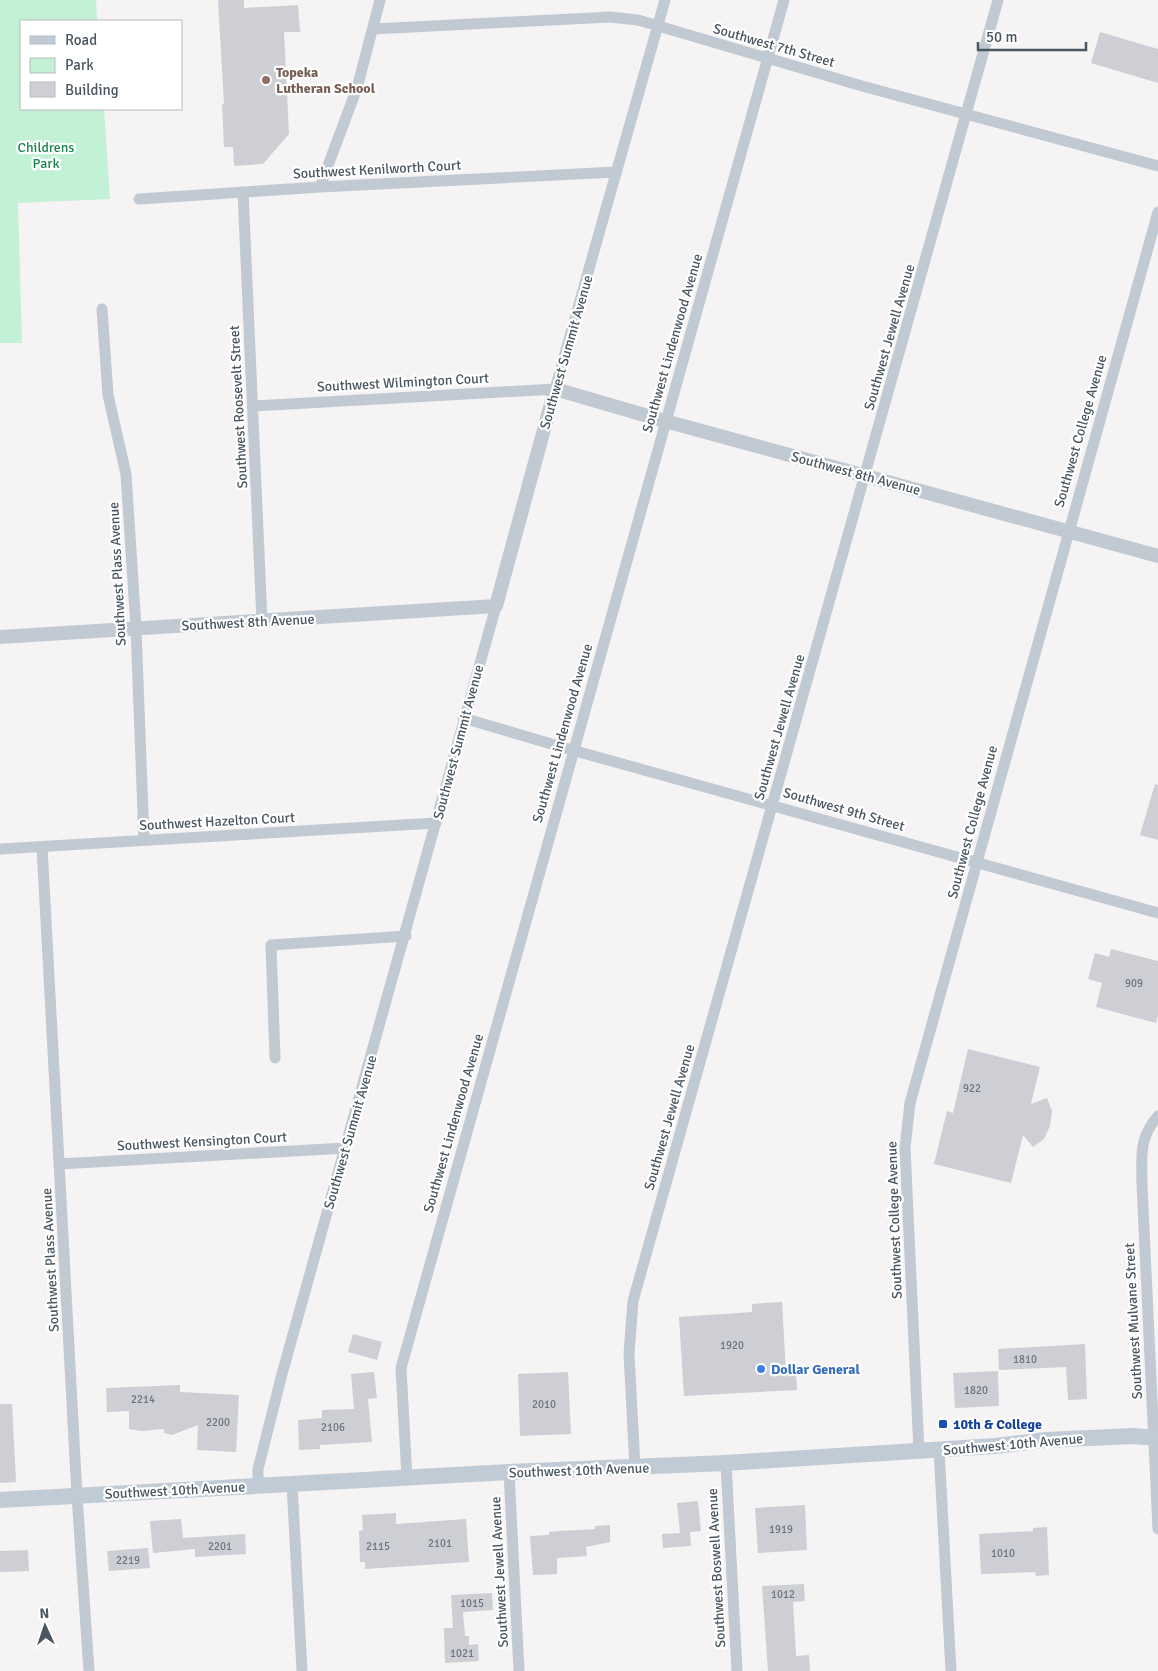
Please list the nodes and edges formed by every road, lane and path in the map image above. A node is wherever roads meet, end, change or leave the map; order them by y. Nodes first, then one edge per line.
1 (380, 0) edge
2 (665, 0) edge
3 (784, 0) edge
4 (998, 0) edge
5 (657, 27) junction
6 (373, 29) junction
7 (768, 58) junction
8 (966, 115) junction
9 (1158, 166) edge
10 (616, 172) junction
11 (320, 187) junction
12 (243, 192) junction
13 (139, 200) dead end
14 (1158, 212) edge
15 (102, 309) dead end
16 (554, 388) junction
17 (253, 406) junction
18 (665, 421) junction
19 (866, 476) junction
20 (1068, 531) junction
21 (1158, 556) edge
22 (496, 606) junction
23 (262, 621) junction
24 (136, 628) junction
25 (0, 637) edge
26 (463, 718) junction
27 (572, 750) junction
28 (772, 805) junction
29 (436, 823) junction
30 (144, 840) junction
31 (42, 847) junction
32 (0, 850) edge
33 (977, 863) junction
34 (1158, 913) edge
35 (406, 936) junction
36 (275, 1058) dead end
37 (1158, 1116) edge
38 (346, 1148) junction
39 (59, 1164) junction
40 (1156, 1438) edge
41 (939, 1450) junction
42 (919, 1451) junction
43 (726, 1464) junction
44 (635, 1468) junction
45 (509, 1472) junction
46 (407, 1478) junction
47 (292, 1484) junction
48 (258, 1485) junction
49 (78, 1496) junction
50 (0, 1500) edge
51 (1158, 1529) edge
52 (89, 1671) edge
53 (302, 1671) edge
54 (519, 1671) edge
55 (737, 1671) edge
56 (951, 1671) edge

1 - 6 street
2 - 5 street, Southwest Summit Avenue
3 - 7 street, Southwest Lindenwood Avenue
4 - 8 street, Southwest Jewell Avenue
5 - 6 street, Southwest 7th Street
5 - 7 street, Southwest 7th Street
5 - 10 street, Southwest Summit Avenue
6 - 11 street
7 - 8 street, Southwest 7th Street
7 - 18 street, Southwest Lindenwood Avenue
8 - 9 street, Southwest 7th Street
8 - 19 street, Southwest Jewell Avenue
10 - 11 street, Southwest Kenilworth Court
10 - 16 street, Southwest Summit Avenue
11 - 12 street, Southwest Kenilworth Court
12 - 13 street, Southwest Kenilworth Court
12 - 17 street, Southwest Roosevelt Street
14 - 20 street, Southwest College Avenue
15 - 24 street, Southwest Plass Avenue
16 - 17 street, Southwest Wilmington Court
16 - 18 street, Southwest 8th Avenue
16 - 22 street, Southwest Summit Avenue
17 - 23 street, Southwest Roosevelt Street
18 - 19 street, Southwest 8th Avenue
18 - 27 street, Southwest Lindenwood Avenue
19 - 20 street, Southwest 8th Avenue
19 - 28 street, Southwest Jewell Avenue
20 - 21 street, Southwest 8th Avenue
20 - 33 street, Southwest College Avenue
22 - 23 street, Southwest 8th Avenue
22 - 26 street, Southwest Summit Avenue
23 - 24 street, Southwest 8th Avenue
24 - 25 street, Southwest 8th Avenue
24 - 30 street, Southwest Plass Avenue
26 - 27 street, Southwest 9th Street
26 - 29 street, Southwest Summit Avenue
27 - 28 street, Southwest 9th Street
27 - 46 street, Southwest Lindenwood Avenue
28 - 33 street, Southwest 9th Street
28 - 44 street, Southwest Jewell Avenue
29 - 30 street, Southwest Hazelton Court
29 - 35 street, Southwest Summit Avenue
30 - 31 street, Southwest Hazelton Court
31 - 32 street, Southwest Hazelton Court
31 - 39 street, Southwest Plass Avenue
33 - 34 street, Southwest 9th Street
33 - 42 street, Southwest College Avenue
35 - 36 street
35 - 38 street, Southwest Summit Avenue
37 - 40 street, Southwest Mulvane Street
38 - 39 street, Southwest Kensington Court
38 - 48 street, Southwest Summit Avenue
39 - 49 street, Southwest Plass Avenue
40 - 41 main road, Southwest 10th Avenue
40 - 51 street, Southwest Mulvane Street
41 - 42 main road, Southwest 10th Avenue
41 - 56 street
42 - 43 main road, Southwest 10th Avenue
43 - 44 main road, Southwest 10th Avenue
43 - 55 street, Southwest Boswell Avenue
44 - 45 main road, Southwest 10th Avenue
45 - 46 main road, Southwest 10th Avenue
45 - 54 street, Southwest Jewell Avenue
46 - 47 main road, Southwest 10th Avenue
47 - 48 main road, Southwest 10th Avenue
47 - 53 street
48 - 49 main road, Southwest 10th Avenue
49 - 50 main road, Southwest 10th Avenue
49 - 52 street, Southwest Plass Avenue

